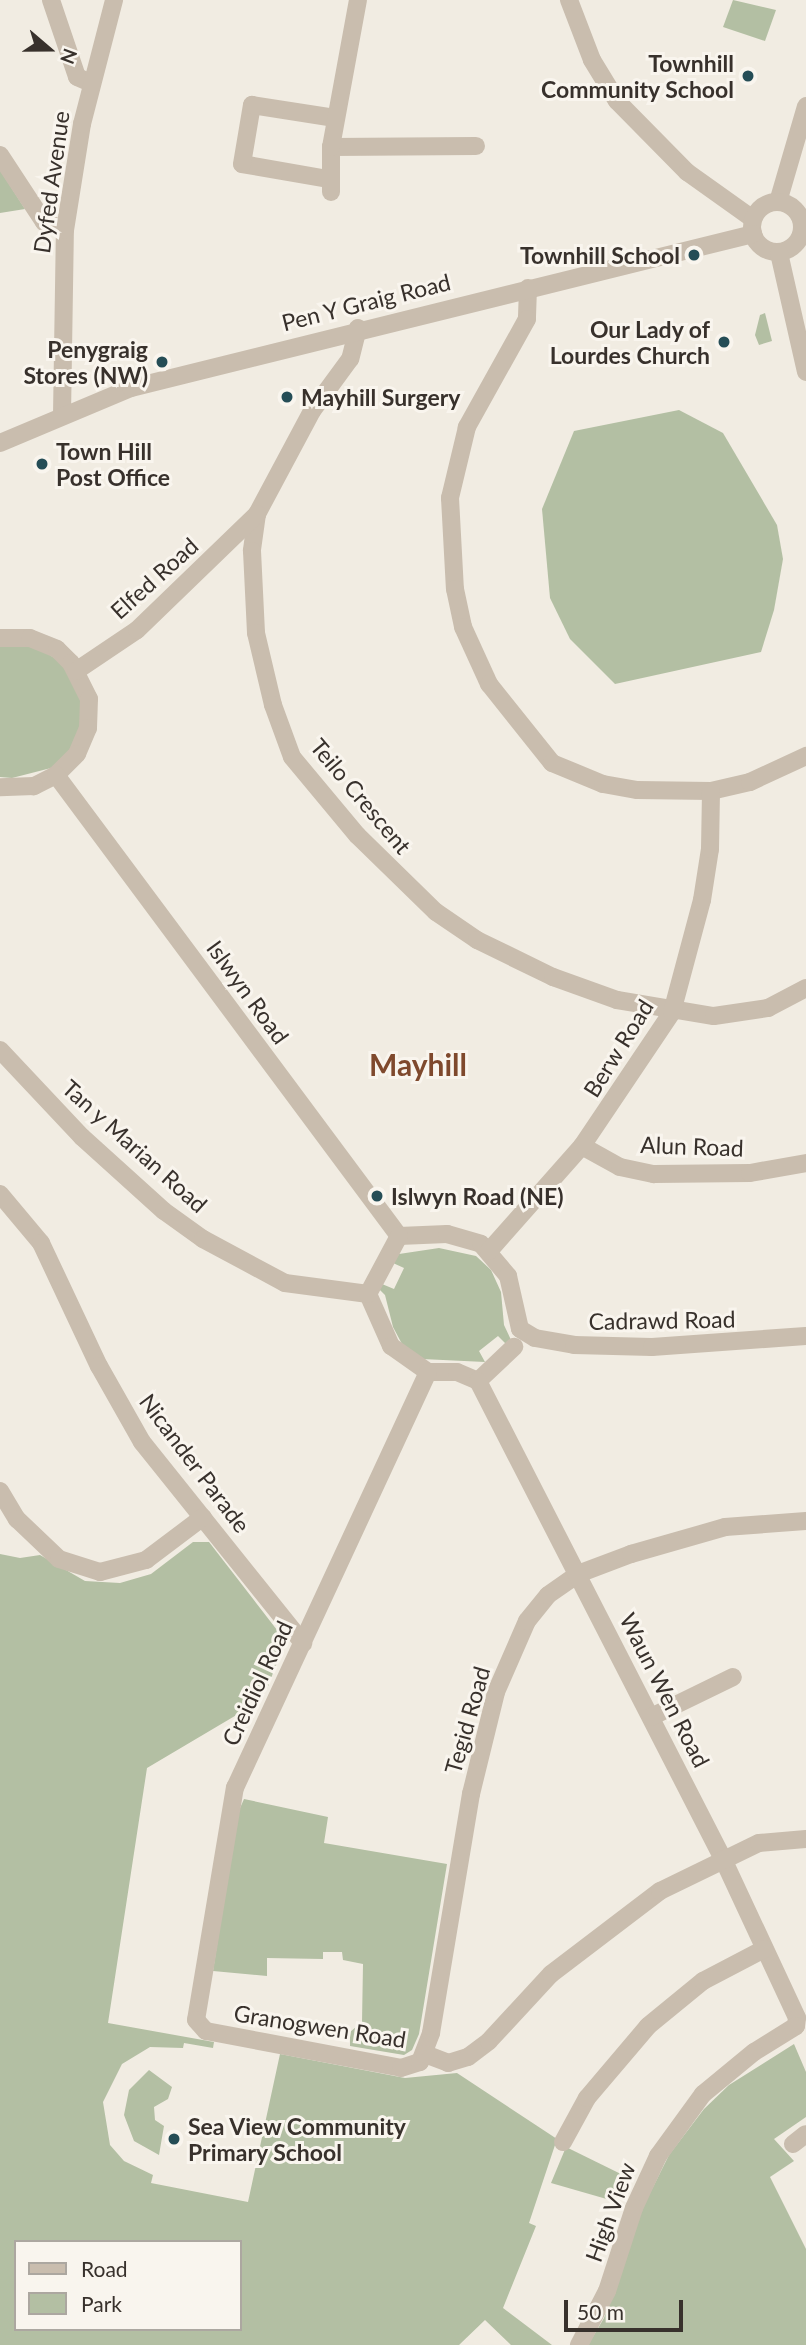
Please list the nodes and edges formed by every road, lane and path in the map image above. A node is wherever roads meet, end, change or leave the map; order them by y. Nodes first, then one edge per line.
1 (51, 0) edge
2 (114, 0) edge
3 (358, 0) edge
4 (569, 0) edge
5 (91, 83) junction
6 (806, 106) edge
7 (335, 118) junction
8 (476, 146) dead end
9 (331, 147) junction
10 (0, 155) edge
11 (778, 202) junction
12 (804, 225) edge
13 (753, 227) junction
14 (65, 230) junction
15 (779, 253) junction
16 (528, 288) junction
17 (358, 328) junction
18 (806, 372) edge
19 (62, 415) junction
20 (0, 443) edge
21 (257, 514) junction
22 (0, 638) edge
23 (76, 671) junction
24 (806, 756) edge
25 (56, 775) junction
26 (0, 787) edge
27 (711, 791) junction
28 (806, 988) edge
29 (672, 1012) junction
30 (0, 1049) edge
31 (582, 1146) junction
32 (806, 1163) edge
33 (0, 1194) edge
34 (399, 1236) junction
35 (489, 1251) junction
36 (368, 1294) junction
37 (806, 1336) edge
38 (514, 1347) dead end
39 (429, 1372) junction
40 (478, 1381) junction
41 (0, 1491) edge
42 (203, 1517) junction
43 (806, 1521) edge
44 (578, 1574) junction
45 (303, 1643) junction
46 (733, 1678) dead end
47 (651, 1717) junction
48 (806, 1839) edge
49 (723, 1859) junction
50 (764, 1949) junction
51 (796, 2026) joint
52 (206, 2031) joint
53 (425, 2054) junction
54 (563, 2142) dead end
55 (579, 2345) edge

1 - 5 street
2 - 5 street, Dyfed Avenue
3 - 7 street
4 - 13 street
5 - 14 street, Dyfed Avenue
6 - 11 street
7 - 9 street
7 - 9 street
8 - 9 street
10 - 14 street
11 - 12 street
11 - 13 street
12 - 15 street
13 - 15 street
13 - 16 street, Pen Y Graig Road
14 - 19 street, Dyfed Avenue
15 - 18 street
16 - 17 street, Pen Y Graig Road
16 - 27 street
17 - 19 street, Pen Y Graig Road
17 - 21 street, Teilo Crescent
19 - 20 street, Pen Y Graig Road
21 - 23 street, Elfed Road
21 - 29 street, Teilo Crescent
22 - 23 street
23 - 25 street
24 - 27 street
25 - 26 street
25 - 34 street, Islwyn Road
27 - 29 street, Berw Road
28 - 29 street, Teilo Crescent
29 - 31 street, Berw Road
30 - 36 street, Tan y Marian Road
31 - 32 street, Alun Road
31 - 35 street, Berw Road
33 - 42 street, Nicander Parade
34 - 35 street
34 - 36 street
35 - 37 street, Cadrawd Road
36 - 39 street
38 - 40 street
39 - 40 street
39 - 45 street, Creidiol Road
40 - 44 street, Waun Wen Road
41 - 42 street
42 - 45 street, Nicander Parade
43 - 44 street, Tegid Road
44 - 47 street, Waun Wen Road
44 - 53 street, Tegid Road
45 - 52 street, Creidiol Road
46 - 47 street
47 - 49 street, Waun Wen Road
48 - 49 street, Granogwen Road
49 - 50 street, Waun Wen Road
49 - 53 street, Granogwen Road
50 - 51 street, Waun Wen Road
50 - 54 street
51 - 55 street, High View
52 - 53 street, Granogwen Road

